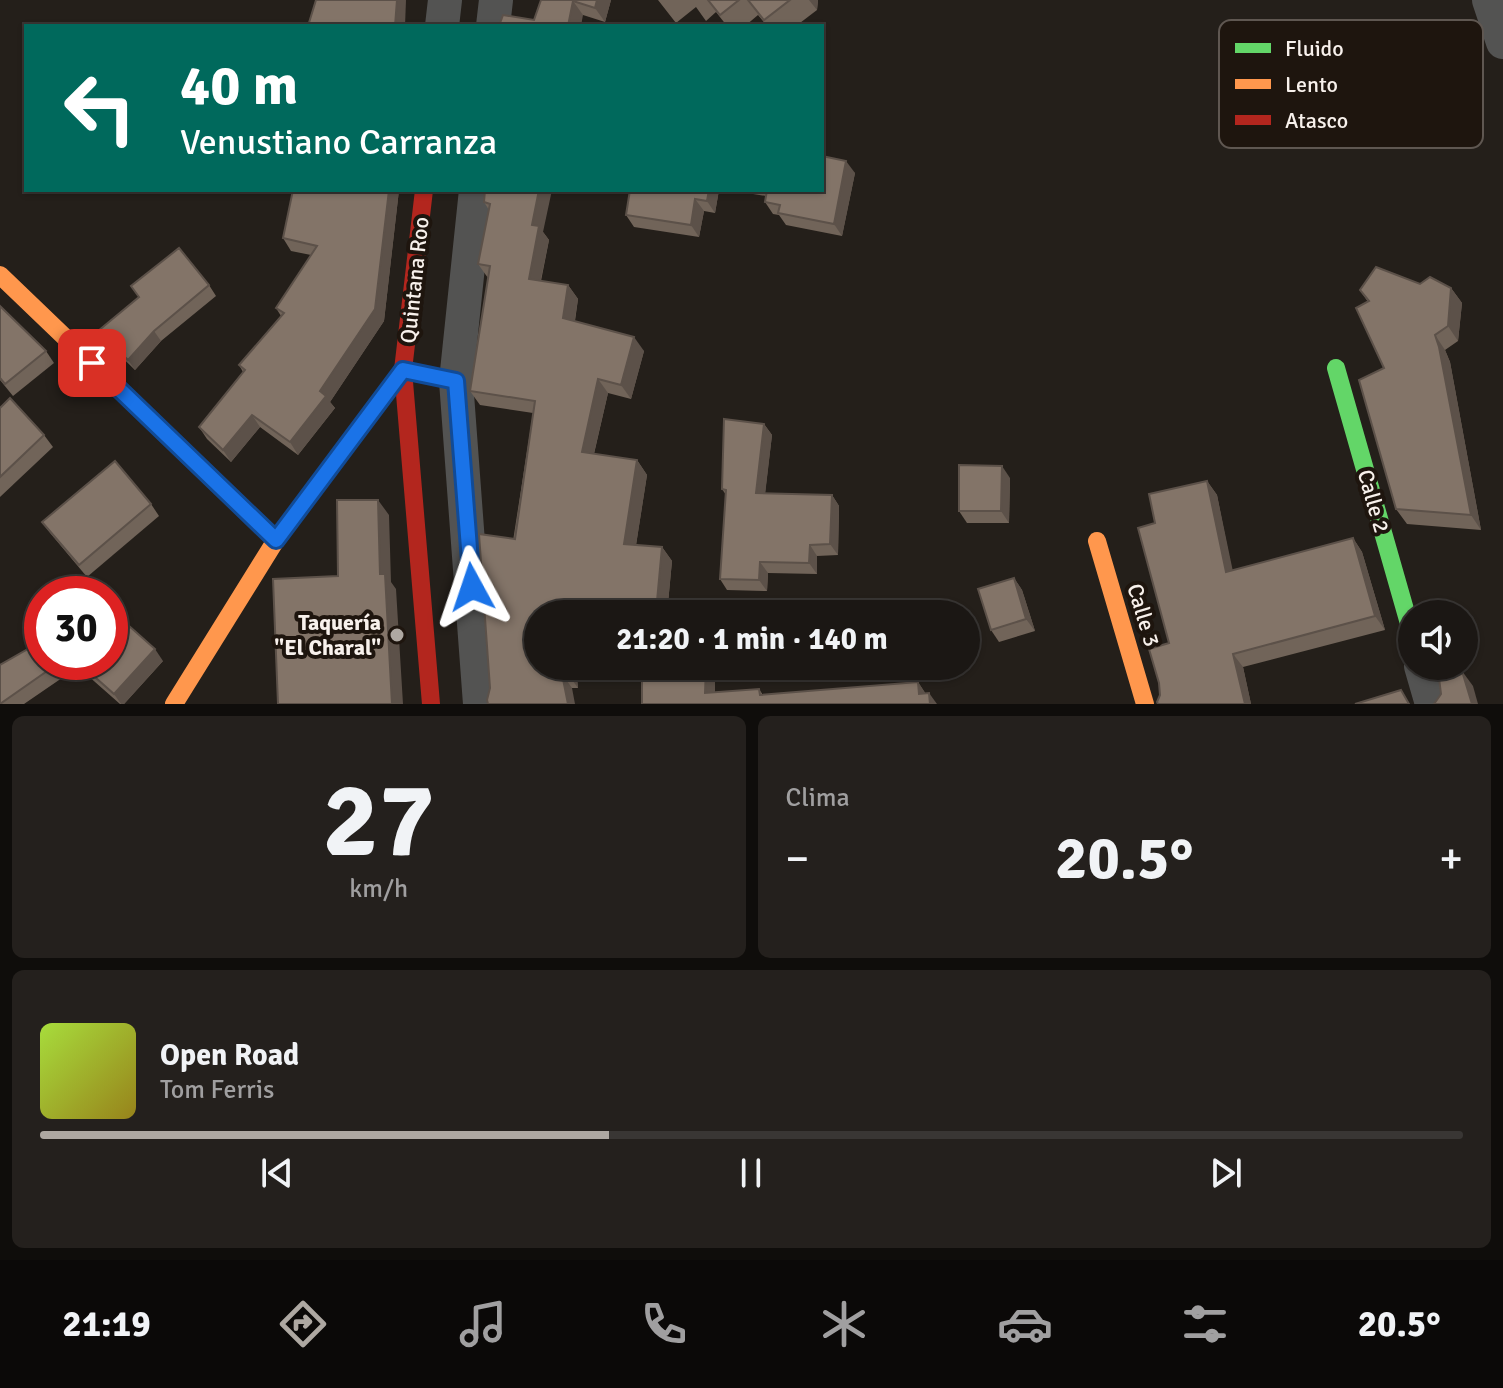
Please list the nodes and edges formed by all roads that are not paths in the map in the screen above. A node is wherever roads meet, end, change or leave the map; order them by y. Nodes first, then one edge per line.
1 (445, 0) edge
2 (496, 0) edge
3 (1489, 0) edge
4 (442, 24) edge
5 (493, 24) edge
6 (1503, 42) edge
7 (424, 192) edge
8 (476, 192) edge
9 (0, 275) edge
10 (1336, 368) dead end
11 (403, 370) junction
12 (456, 381) junction
13 (276, 540) junction
14 (1097, 541) dead end
15 (1402, 600) edge
16 (1425, 680) edge
17 (174, 704) edge
18 (431, 704) edge
19 (480, 704) edge
20 (1145, 704) edge
21 (1432, 704) edge

1 - 4 street
2 - 5 street
3 - 6 street
7 - 11 street, Quintana Roo
8 - 12 street
9 - 13 street
10 - 15 street, Calle 2
11 - 12 street
11 - 13 street
11 - 18 street, Quintana Roo
12 - 19 street
13 - 17 street
14 - 20 street, Calle 3
16 - 21 street

